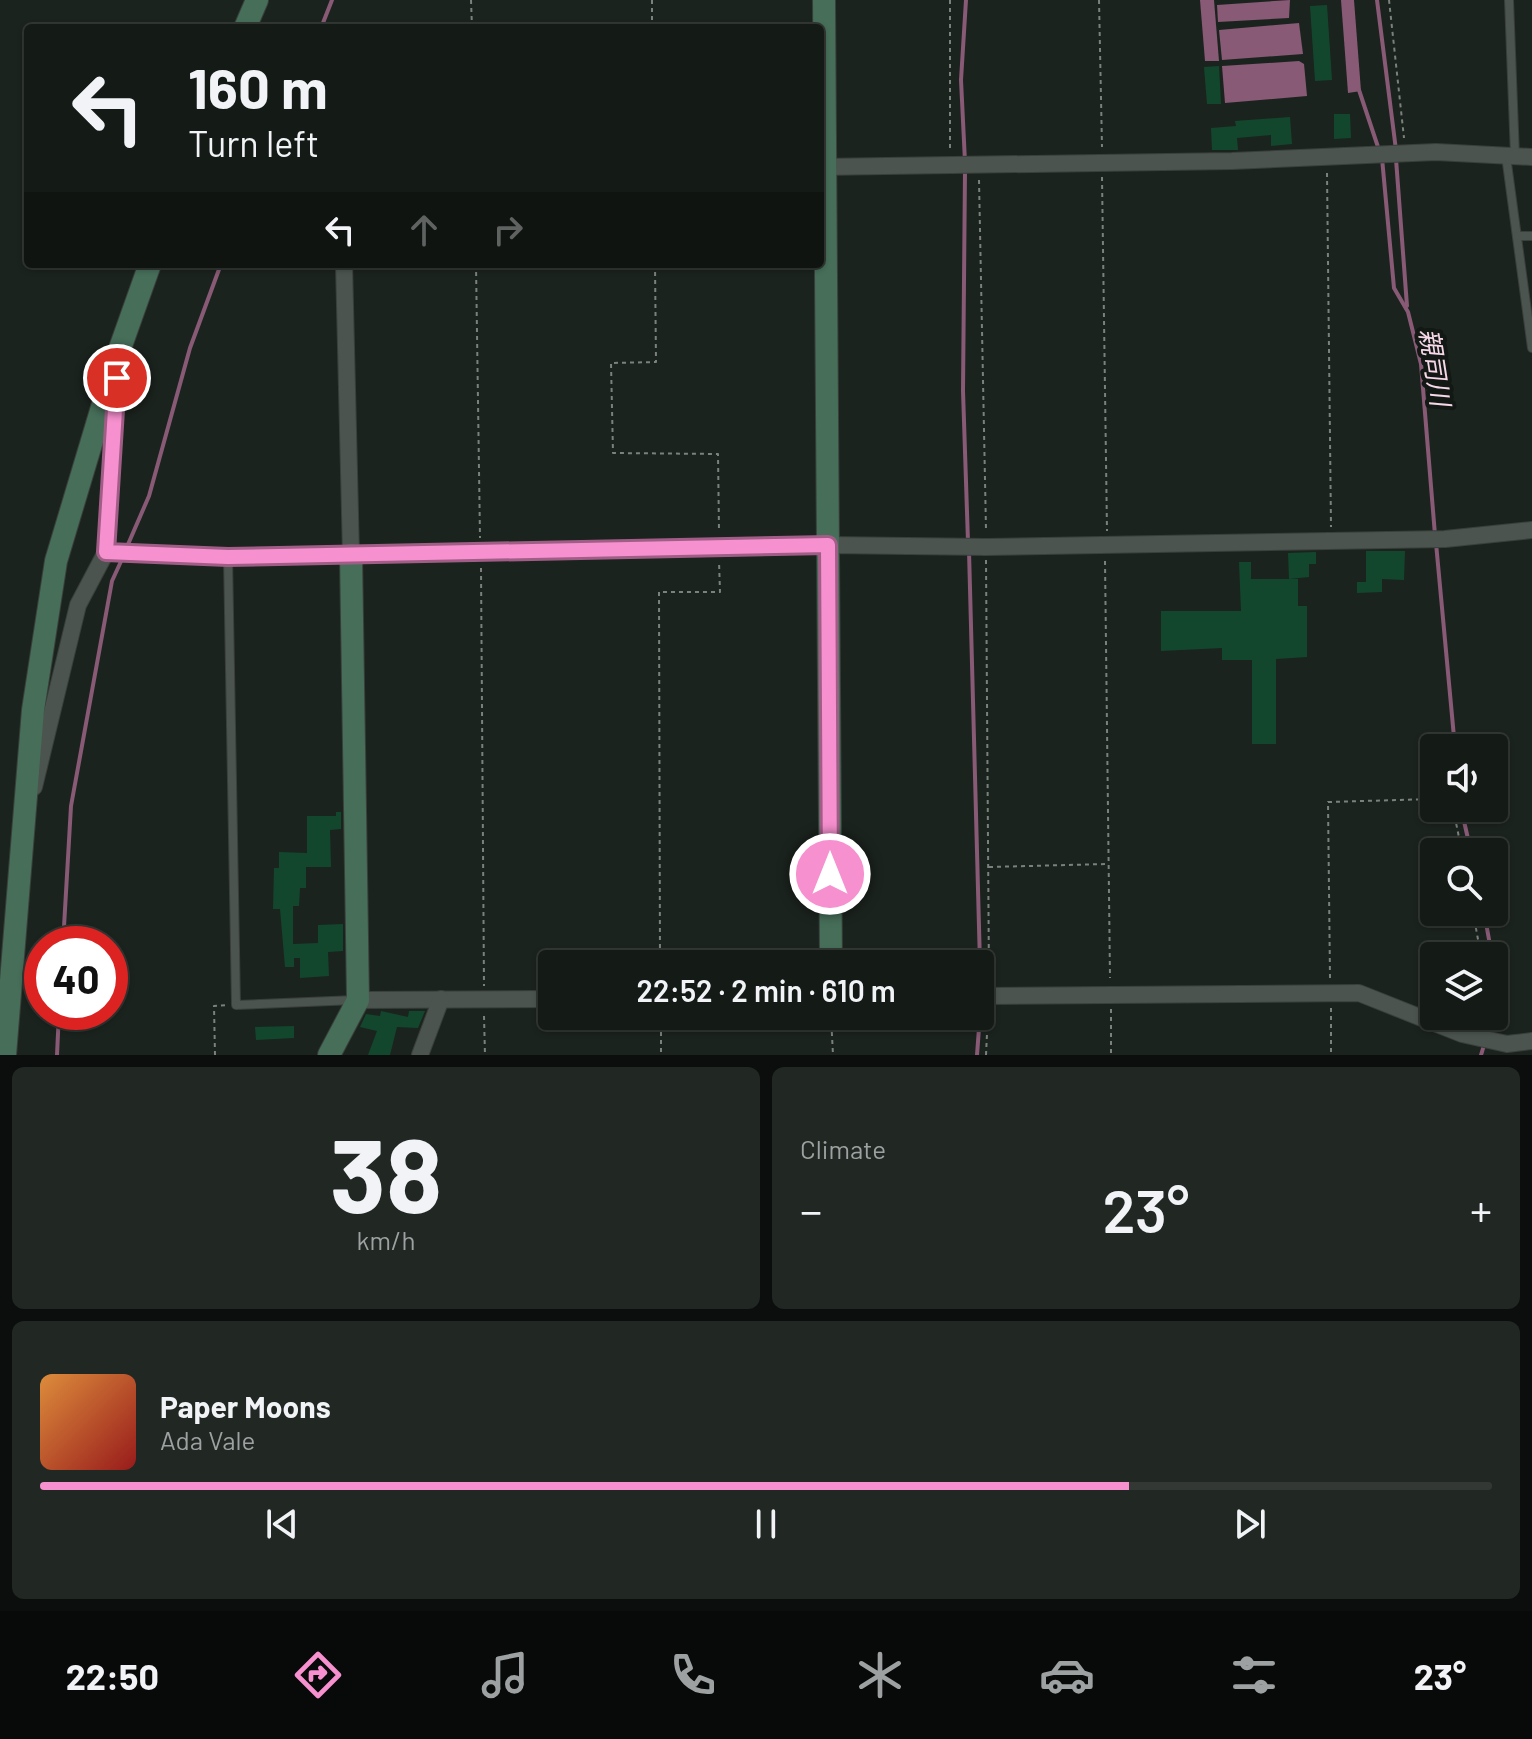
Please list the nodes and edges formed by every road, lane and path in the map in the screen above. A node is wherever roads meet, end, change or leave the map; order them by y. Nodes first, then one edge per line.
1 (257, 0) edge
2 (471, 0) edge
3 (652, 0) edge
4 (824, 0) edge
5 (950, 0) edge
6 (1099, 0) edge
7 (1389, 0) edge
8 (1509, 0) edge
9 (247, 24) edge
10 (472, 24) edge
11 (652, 24) edge
12 (824, 24) edge
13 (1406, 153) junction
14 (1518, 156) edge
15 (1327, 157) junction
16 (1102, 162) junction
17 (979, 165) junction
18 (950, 166) junction
19 (824, 167) edge
20 (1518, 236) junction
21 (1532, 236) edge
22 (824, 243) edge
23 (149, 268) edge
24 (344, 268) edge
25 (476, 268) edge
26 (655, 268) edge
27 (1532, 348) edge
28 (118, 354) junction
29 (1532, 530) edge
30 (1331, 540) junction
31 (1107, 544) junction
32 (828, 545) junction
33 (986, 547) junction
34 (719, 549) junction
35 (106, 552) junction
36 (481, 553) junction
37 (351, 555) junction
38 (228, 557) junction
39 (1420, 799) edge
40 (22, 831) junction
41 (1109, 864) junction
42 (988, 867) junction
43 (660, 950) edge
44 (831, 950) edge
45 (985, 950) edge
46 (1331, 993) junction
47 (1111, 995) junction
48 (994, 996) edge
49 (484, 998) junction
50 (441, 999) junction
51 (538, 999) edge
52 (358, 1000) junction
53 (236, 1005) junction
54 (661, 1030) edge
55 (832, 1030) edge
56 (985, 1030) edge
57 (1532, 1041) edge
58 (5, 1055) edge
59 (215, 1055) edge
60 (329, 1055) edge
61 (420, 1055) edge
62 (485, 1055) edge
63 (661, 1055) edge
64 (833, 1055) edge
65 (986, 1055) edge
66 (1111, 1055) edge
67 (1331, 1055) edge

1 - 9 street
2 - 10 path
3 - 11 path
4 - 12 street
5 - 18 path
6 - 16 path
7 - 13 path
8 - 14 lane
13 - 14 street
13 - 15 street
14 - 20 lane
15 - 16 street
15 - 30 path
16 - 17 street
16 - 31 path
17 - 18 street
17 - 33 path
18 - 19 street
20 - 21 lane
20 - 27 lane
22 - 32 street
23 - 28 street
24 - 37 street
25 - 36 path
26 - 34 path
28 - 35 street
28 - 40 street
29 - 30 street
30 - 31 street
31 - 33 street
31 - 41 path
32 - 33 street
32 - 34 street
32 - 44 street
33 - 42 path
34 - 36 street
34 - 43 path
35 - 38 street
35 - 40 street
36 - 37 street
36 - 49 path
37 - 38 street
37 - 52 street
38 - 53 lane
39 - 46 path
40 - 58 street
41 - 42 path
41 - 47 path
42 - 45 path
46 - 47 street
46 - 57 street
46 - 67 path
47 - 48 street
47 - 66 path
49 - 50 street
49 - 51 street
49 - 62 path
50 - 52 street
50 - 61 street
52 - 53 lane
52 - 60 street
53 - 59 path
54 - 63 path
55 - 64 path
56 - 65 path

